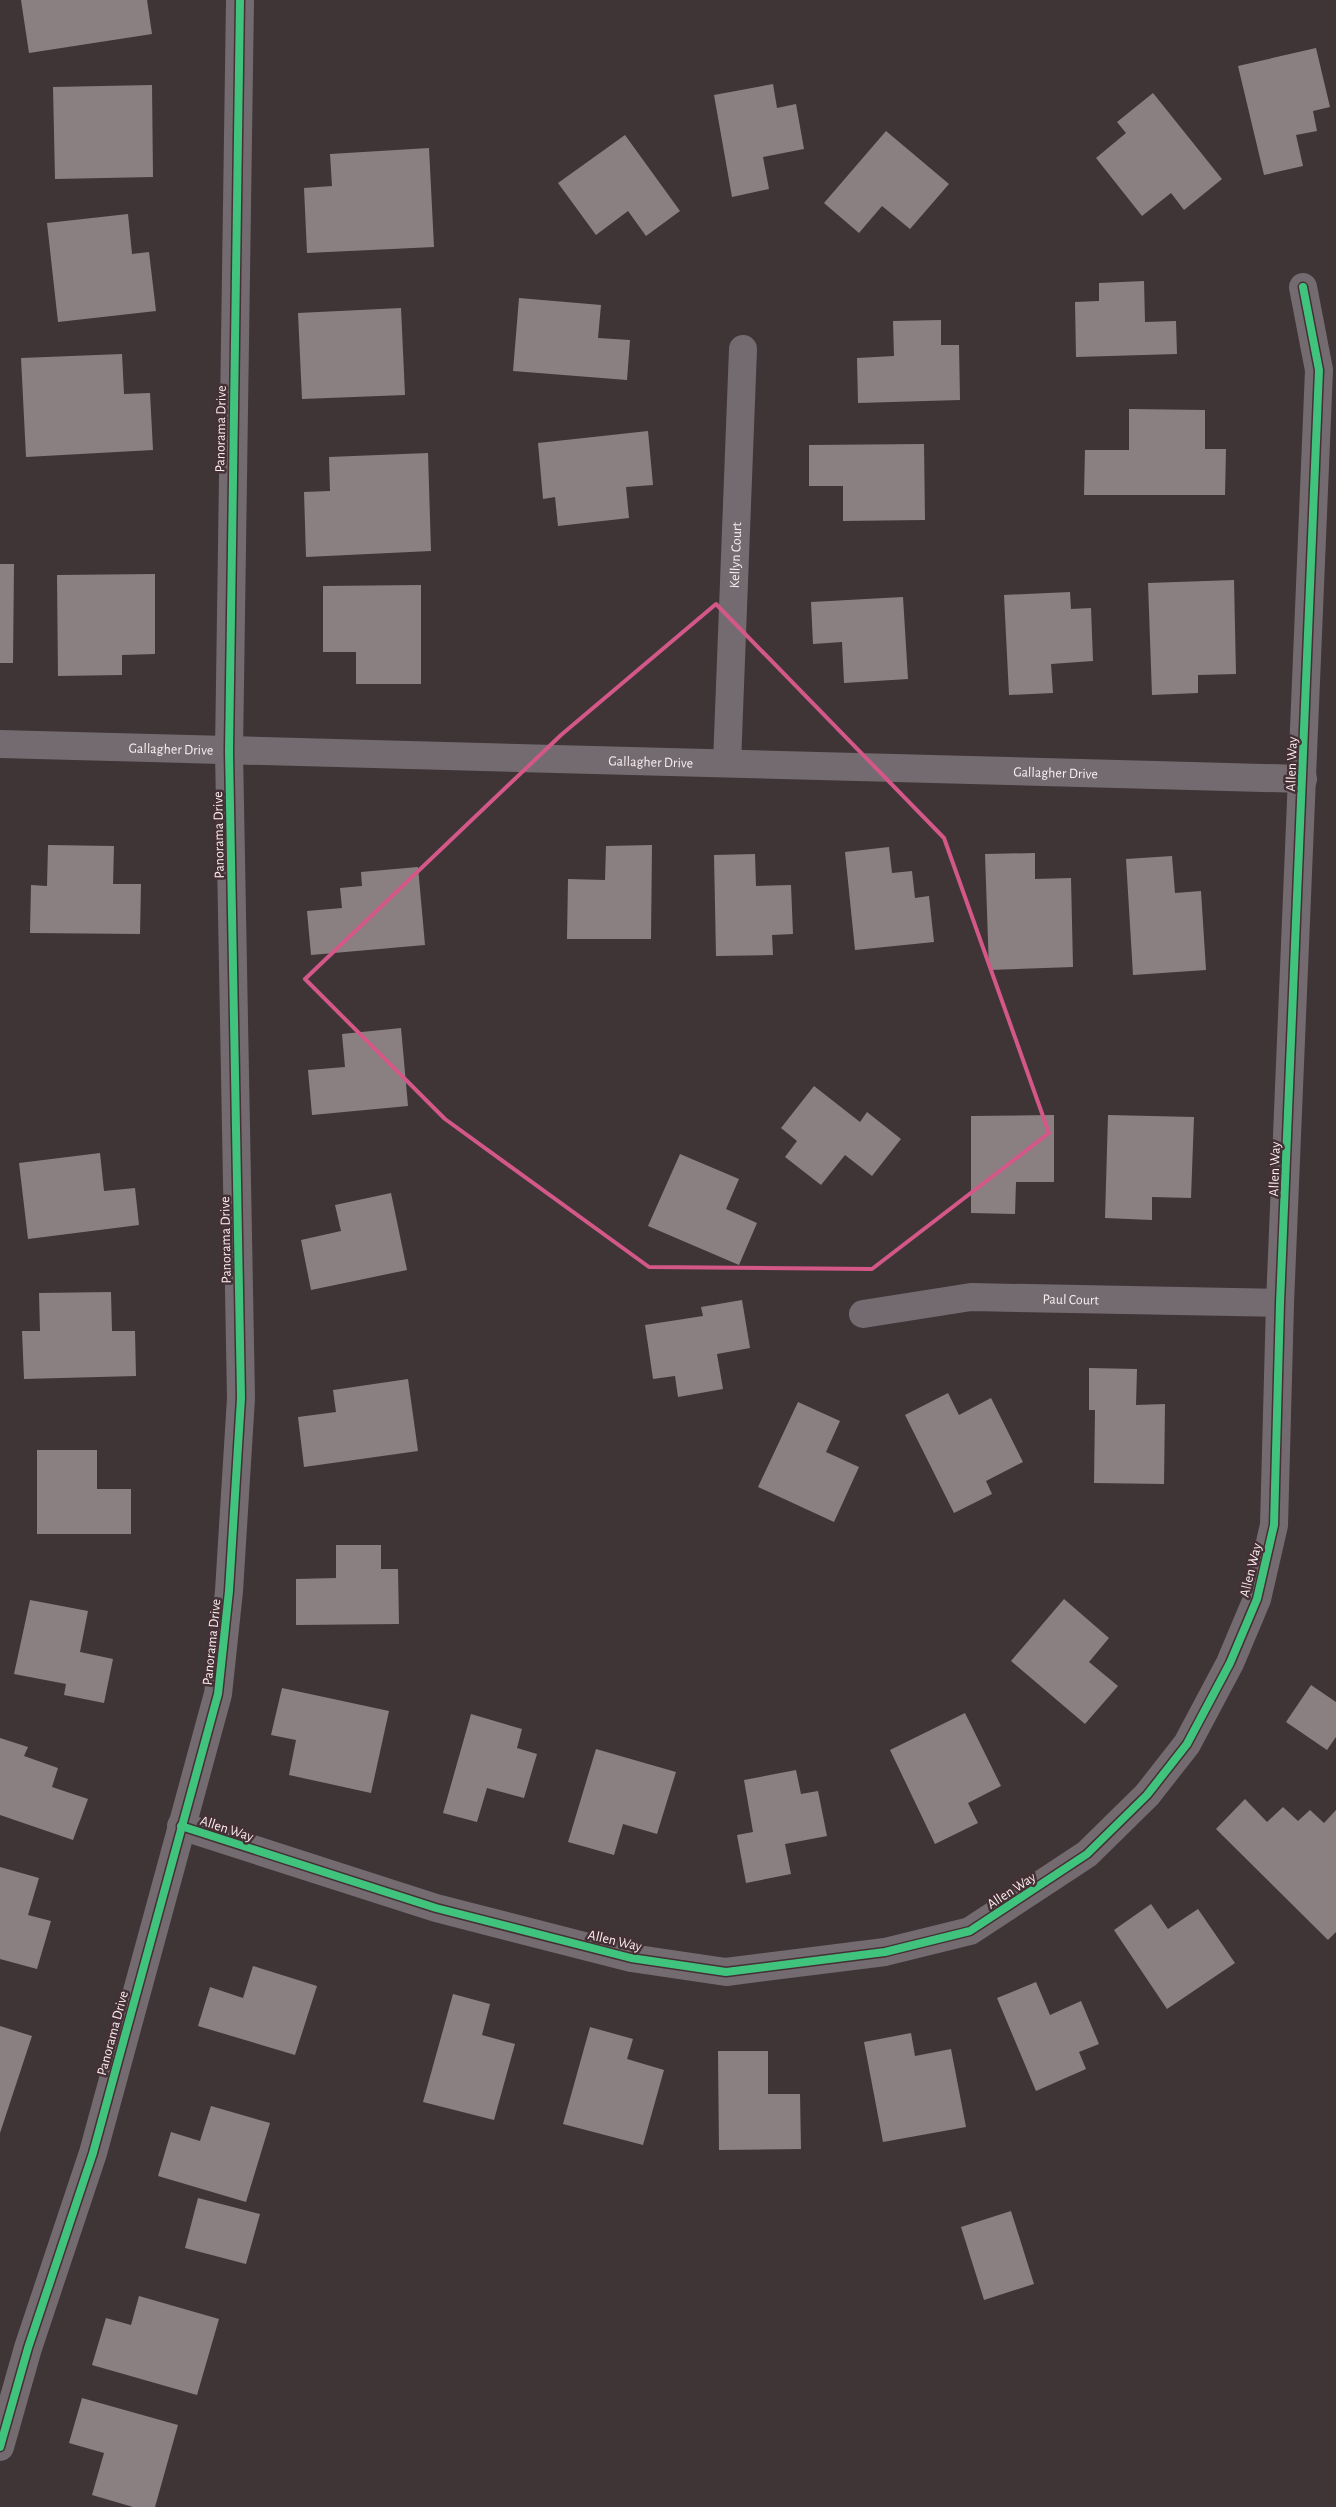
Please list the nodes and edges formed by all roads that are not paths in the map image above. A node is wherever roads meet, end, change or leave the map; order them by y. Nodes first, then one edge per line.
1 (240, 0) edge
2 (1303, 287) dead end
3 (744, 349) dead end
4 (0, 744) edge
5 (229, 751) junction
6 (727, 763) junction
7 (1303, 779) junction
8 (1280, 1303) junction
9 (863, 1314) dead end
10 (181, 1826) junction
11 (0, 2447) edge

1 - 5 street, Panorama Drive
2 - 7 street, Allen Way
3 - 6 street, Kellyn Court
4 - 5 street, Gallagher Drive
5 - 6 street, Gallagher Drive
5 - 10 street, Panorama Drive
6 - 7 street, Gallagher Drive
7 - 8 street, Allen Way
8 - 9 street, Paul Court
8 - 10 street, Allen Way
10 - 11 street, Panorama Drive

